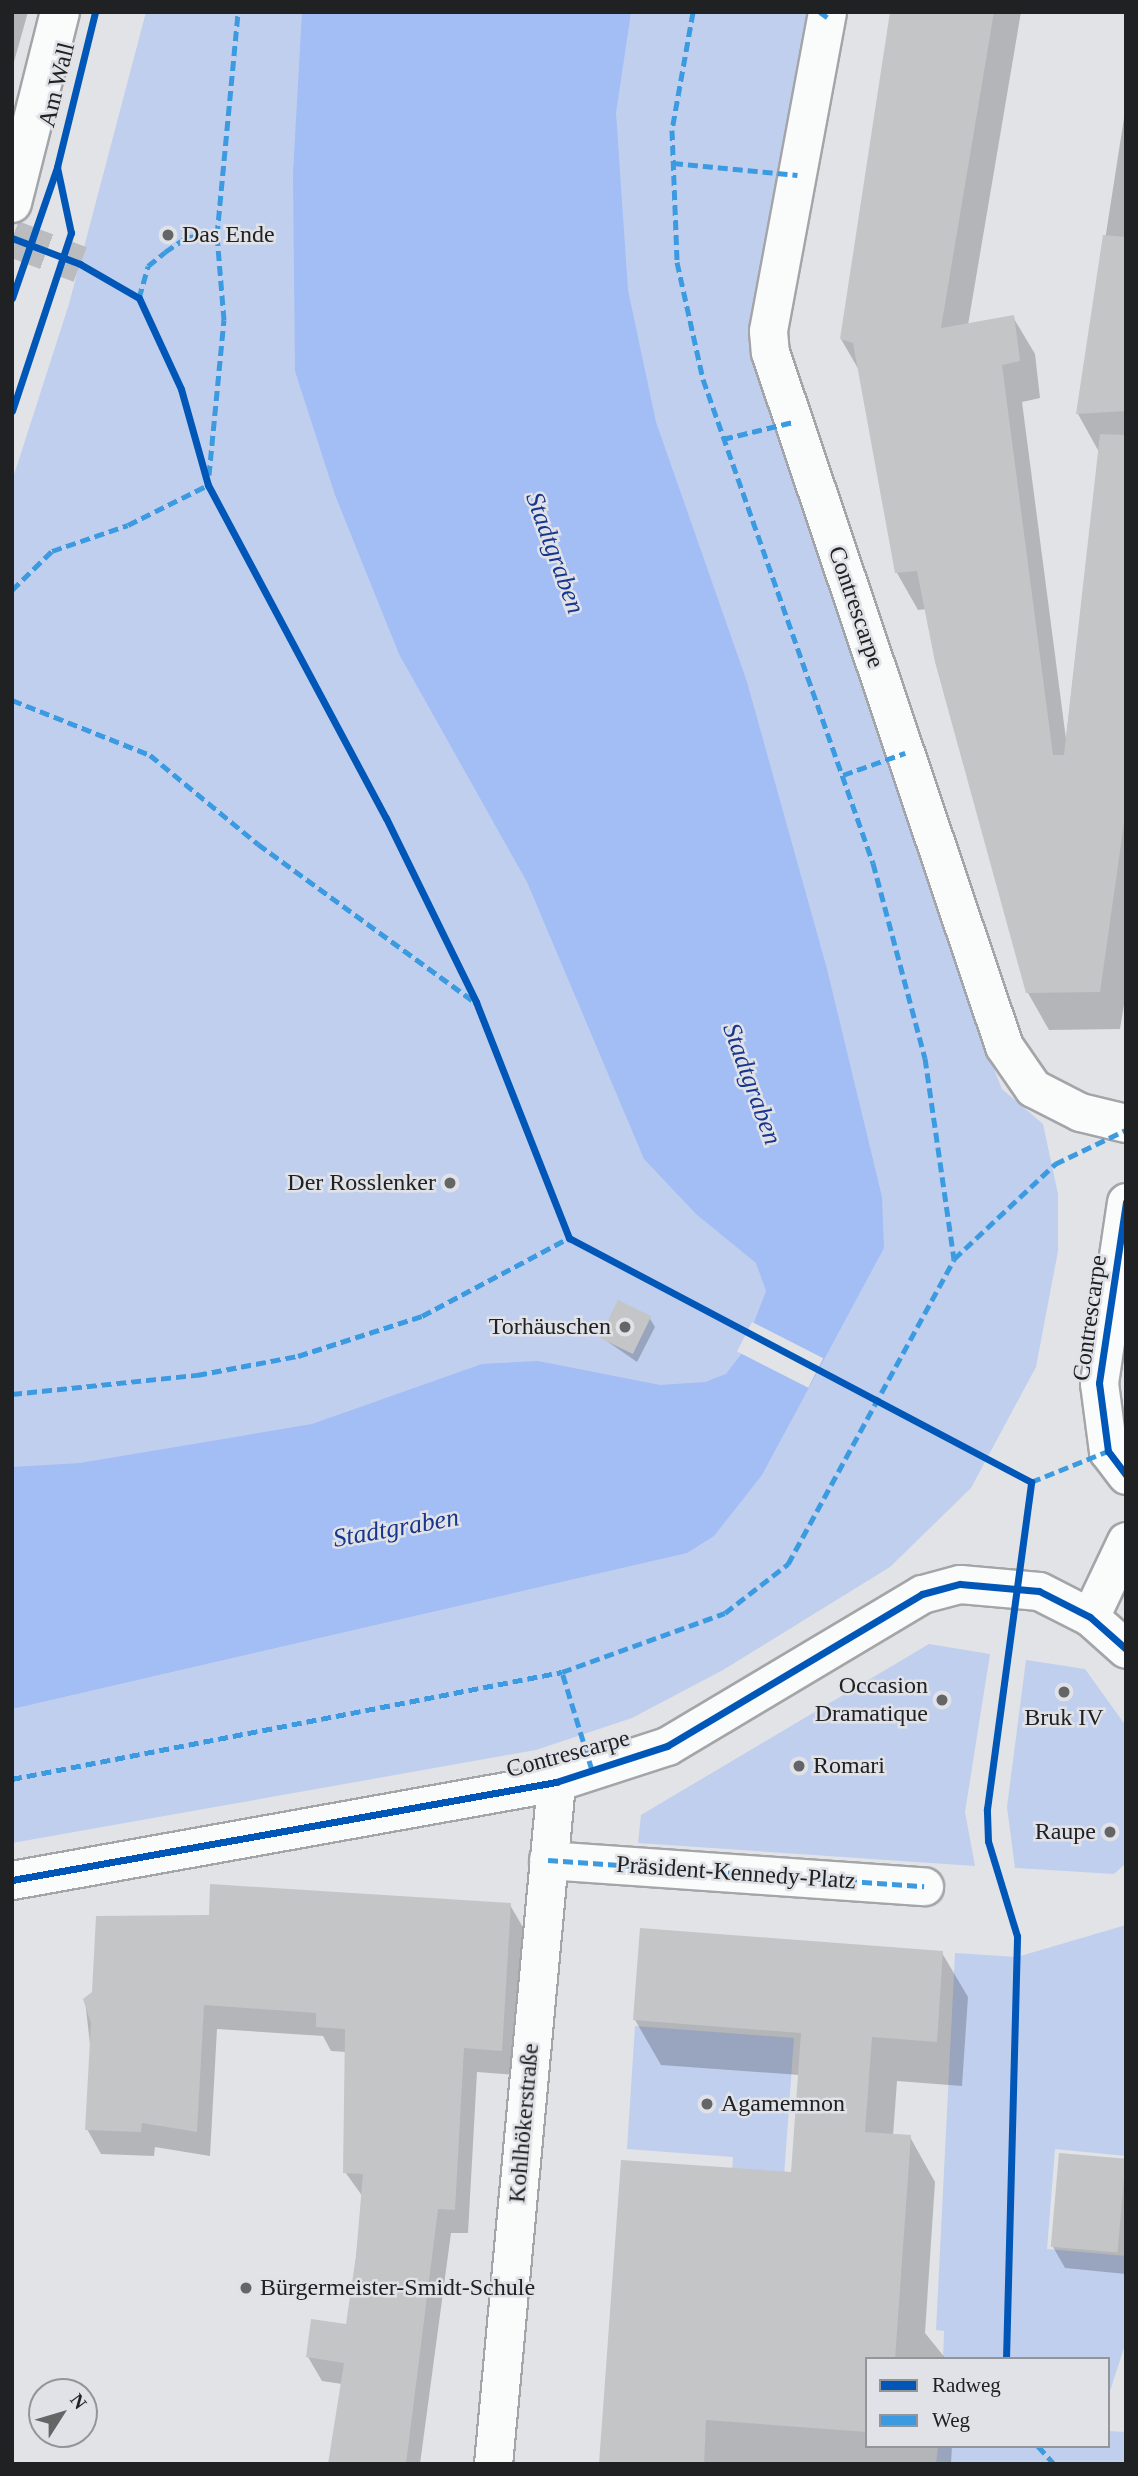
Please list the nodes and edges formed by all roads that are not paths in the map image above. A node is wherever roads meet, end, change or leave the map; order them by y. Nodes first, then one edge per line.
1 (60, 12) edge
2 (828, 12) edge
3 (12, 203) edge
4 (1126, 1123) edge
5 (1126, 1202) edge
6 (1126, 1475) edge
7 (1126, 1541) edge
8 (1090, 1617) junction
9 (1126, 1649) edge
10 (556, 1782) junction
11 (548, 1860) junction
12 (12, 1880) edge
13 (924, 1886) dead end
14 (493, 2464) edge

1 - 3 main road, Am Wall
2 - 4 street, Contrescarpe
5 - 6 street, Contrescarpe
7 - 8 street
8 - 9 street, Contrescarpe
8 - 10 street, Contrescarpe
10 - 11 street, Kohlhökerstraße
10 - 12 street, Contrescarpe
11 - 13 street, Präsident-Kennedy-Platz
11 - 14 street, Kohlhökerstraße

